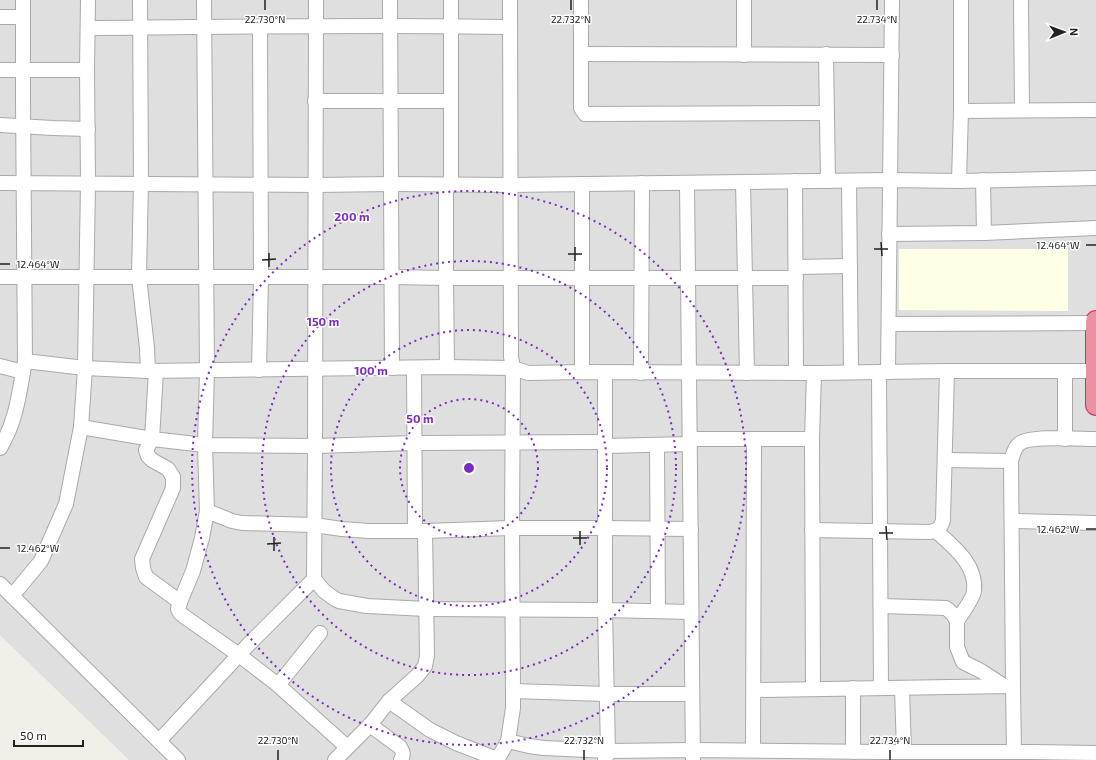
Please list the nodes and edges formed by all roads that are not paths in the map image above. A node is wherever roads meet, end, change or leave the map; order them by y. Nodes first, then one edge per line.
1 (24, 0) edge
2 (88, 0) edge
3 (140, 0) edge
4 (204, 0) edge
5 (316, 0) edge
6 (390, 0) edge
7 (451, 0) edge
8 (510, 0) edge
9 (581, 0) edge
10 (744, 0) edge
11 (892, 0) edge
12 (960, 0) edge
13 (1022, 0) edge
14 (0, 17) edge
15 (24, 17) junction
16 (316, 25) junction
17 (390, 25) junction
18 (260, 26) junction
19 (451, 26) junction
20 (204, 27) junction
21 (510, 27) junction
22 (88, 28) junction
23 (140, 28) junction
24 (581, 54) junction
25 (826, 54) junction
26 (744, 55) junction
27 (892, 55) junction
28 (0, 70) edge
29 (24, 70) junction
30 (87, 70) junction
31 (450, 100) junction
32 (315, 101) junction
33 (391, 101) junction
34 (1022, 110) junction
35 (1096, 110) edge
36 (960, 111) junction
37 (827, 113) junction
38 (0, 125) edge
39 (23, 126) junction
40 (88, 129) junction
41 (1096, 178) edge
42 (890, 180) junction
43 (983, 180) junction
44 (795, 181) junction
45 (828, 181) junction
46 (850, 181) junction
47 (958, 181) junction
48 (743, 182) junction
49 (0, 183) edge
50 (23, 183) junction
51 (88, 183) junction
52 (141, 183) junction
53 (642, 183) junction
54 (687, 183) junction
55 (205, 184) junction
56 (261, 184) junction
57 (391, 184) junction
58 (448, 184) junction
59 (582, 184) junction
60 (315, 185) junction
61 (510, 185) junction
62 (1096, 228) edge
63 (984, 232) junction
64 (889, 234) junction
65 (850, 266) junction
66 (796, 272) junction
67 (0, 277) edge
68 (23, 277) junction
69 (86, 277) junction
70 (139, 277) junction
71 (206, 277) junction
72 (261, 277) junction
73 (315, 277) junction
74 (392, 277) junction
75 (510, 277) junction
76 (582, 277) junction
77 (446, 278) junction
78 (641, 278) junction
79 (688, 278) junction
80 (745, 278) junction
81 (1096, 322) edge
82 (889, 324) junction
83 (0, 366) edge
84 (24, 366) junction
85 (447, 367) junction
86 (85, 368) junction
87 (392, 368) junction
88 (414, 368) junction
89 (513, 368) junction
90 (206, 370) junction
91 (259, 370) junction
92 (315, 370) junction
93 (152, 371) junction
94 (947, 371) junction
95 (1065, 371) junction
96 (1096, 371) edge
97 (582, 372) junction
98 (850, 372) junction
99 (884, 372) junction
100 (605, 373) junction
101 (641, 373) junction
102 (689, 373) junction
103 (747, 373) junction
104 (796, 373) junction
105 (814, 374) junction
106 (1096, 405) edge
107 (81, 427) junction
108 (152, 439) junction
109 (754, 439) junction
110 (812, 439) junction
111 (1065, 439) junction
112 (1096, 439) edge
113 (690, 442) junction
114 (415, 443) junction
115 (513, 443) junction
116 (605, 444) junction
117 (205, 445) junction
118 (657, 445) junction
119 (315, 446) junction
120 (0, 448) edge
121 (945, 460) junction
122 (1011, 461) junction
123 (207, 511) junction
124 (1012, 521) junction
125 (1096, 522) edge
126 (314, 525) junction
127 (512, 528) junction
128 (605, 528) junction
129 (657, 528) junction
130 (691, 529) junction
131 (812, 530) junction
132 (420, 531) junction
133 (880, 531) junction
134 (936, 531) junction
135 (314, 579) junction
136 (0, 584) edge
137 (12, 596) junction
138 (180, 602) junction
139 (881, 606) junction
140 (426, 608) junction
141 (513, 609) junction
142 (605, 610) junction
143 (658, 611) junction
144 (692, 612) junction
145 (957, 621) junction
146 (320, 633) dead end
147 (239, 655) junction
148 (278, 685) junction
149 (1009, 686) junction
150 (854, 688) junction
151 (882, 688) junction
152 (902, 688) junction
153 (813, 689) junction
154 (754, 690) junction
155 (513, 691) junction
156 (606, 694) junction
157 (692, 694) junction
158 (389, 701) junction
159 (370, 725) junction
160 (159, 741) junction
161 (347, 747) junction
162 (753, 750) junction
163 (853, 752) junction
164 (904, 752) junction
165 (1014, 752) junction
166 (1096, 753) edge
167 (503, 755) edge
168 (606, 755) edge
169 (693, 755) edge
170 (723, 755) edge
171 (771, 755) edge
172 (822, 756) edge
173 (880, 756) edge
174 (936, 756) edge
175 (984, 756) edge
176 (1033, 756) edge
177 (178, 760) edge
178 (335, 760) edge
179 (401, 760) edge

1 - 15 street
2 - 22 street
3 - 23 street
4 - 20 street
5 - 16 street
6 - 17 street
7 - 19 street
8 - 21 street
9 - 24 street
10 - 26 street
11 - 27 street
12 - 36 street
13 - 34 street
14 - 15 street
15 - 29 street
16 - 17 street
16 - 18 street
16 - 32 street
17 - 19 street
17 - 33 street
18 - 20 street
18 - 56 street
19 - 21 street
19 - 31 street
20 - 23 street
20 - 55 street
21 - 61 street
22 - 23 street
22 - 30 street
23 - 52 street
24 - 26 street
24 - 37 street
25 - 26 street
25 - 27 street
25 - 37 street
27 - 42 street
28 - 29 street
29 - 30 street
29 - 39 street
30 - 40 street
31 - 33 street
31 - 58 street
32 - 33 street
32 - 60 street
33 - 57 street
34 - 35 street
34 - 36 street
36 - 47 street
37 - 45 street
38 - 39 street
39 - 40 street
39 - 50 street
40 - 51 street
41 - 43 street
42 - 46 street
42 - 47 street
42 - 64 street
43 - 47 street
43 - 63 street
44 - 45 street
44 - 48 street
44 - 66 street
45 - 46 street
46 - 65 street
48 - 54 street
48 - 80 street
49 - 50 street
50 - 51 street
50 - 68 street
51 - 52 street
51 - 69 street
52 - 55 street
52 - 70 street
53 - 54 street
53 - 59 street
53 - 78 street
54 - 79 street
55 - 56 street
55 - 71 street
56 - 60 street
56 - 72 street
57 - 58 street
57 - 60 street
57 - 74 street
58 - 61 street
58 - 77 street
59 - 61 street
59 - 76 street
60 - 73 street
61 - 75 street
62 - 63 street
63 - 64 street
64 - 82 street
65 - 66 street
65 - 98 street
66 - 80 street
66 - 104 street
67 - 68 street
68 - 69 street
68 - 84 street
69 - 70 street
69 - 86 street
70 - 71 street
70 - 93 street
71 - 72 street
71 - 90 street
72 - 73 street
72 - 91 street
73 - 74 street
73 - 92 street
74 - 77 street
74 - 87 street
75 - 76 street
75 - 77 street
75 - 89 street
76 - 78 street
76 - 97 street
77 - 85 street
78 - 79 street
78 - 101 street
79 - 80 street
79 - 102 street
80 - 103 street
81 - 82 street
81 - 96 highway
82 - 99 street
83 - 84 street
84 - 86 street
84 - 120 street
85 - 88 street
85 - 89 street
86 - 93 street
86 - 107 street
87 - 88 street
87 - 92 street
88 - 114 street
89 - 97 street
89 - 115 street
90 - 91 street
90 - 93 street
90 - 117 street
91 - 92 street
92 - 119 street
93 - 108 street
94 - 95 street
94 - 99 street
94 - 121 street
95 - 96 street
95 - 111 street
96 - 106 highway
97 - 100 street
98 - 99 street
98 - 105 street
99 - 133 street
100 - 101 street
100 - 116 street
101 - 102 street
102 - 103 street
102 - 113 street
103 - 104 street
104 - 105 street
105 - 110 street
107 - 108 street
107 - 137 street
108 - 117 street
108 - 138 street
109 - 110 street
109 - 113 street
109 - 154 street
110 - 131 street
111 - 112 street
111 - 122 street
113 - 118 street
113 - 130 street
114 - 115 street
114 - 119 street
114 - 132 street
115 - 116 street
115 - 127 street
116 - 118 street
116 - 128 street
117 - 119 street
117 - 123 street
118 - 129 street
119 - 126 street
121 - 122 street
121 - 134 street
122 - 124 street
123 - 126 street
123 - 138 street
124 - 125 street
124 - 149 street
126 - 132 street
126 - 135 street
127 - 128 street
127 - 132 street
127 - 141 street
128 - 129 street
128 - 142 street
129 - 130 street
129 - 143 street
130 - 144 street
131 - 133 street
131 - 153 street
132 - 140 street
133 - 134 street
133 - 139 street
134 - 145 street
135 - 140 street
135 - 147 street
136 - 137 street
137 - 160 street
138 - 147 street
139 - 145 street
139 - 151 street
140 - 141 street
140 - 158 street
141 - 142 street
141 - 155 street
142 - 143 street
142 - 156 street
143 - 144 street
144 - 157 street
145 - 149 street
146 - 148 street
147 - 148 street
147 - 160 street
148 - 161 street
149 - 152 street
149 - 165 street
150 - 151 street
150 - 153 street
150 - 163 street
151 - 152 street
152 - 164 street
153 - 154 street
154 - 162 street
155 - 156 street
155 - 167 street
156 - 157 street
156 - 168 street
157 - 169 street
158 - 159 street
158 - 167 street
159 - 161 street
159 - 179 street
160 - 177 street
161 - 178 street
162 - 170 street
162 - 171 street
163 - 172 street
163 - 173 street
164 - 173 street
164 - 174 street
165 - 175 street
165 - 176 street
166 - 176 street
167 - 168 street
168 - 169 street
169 - 170 street
171 - 172 street
174 - 175 street

